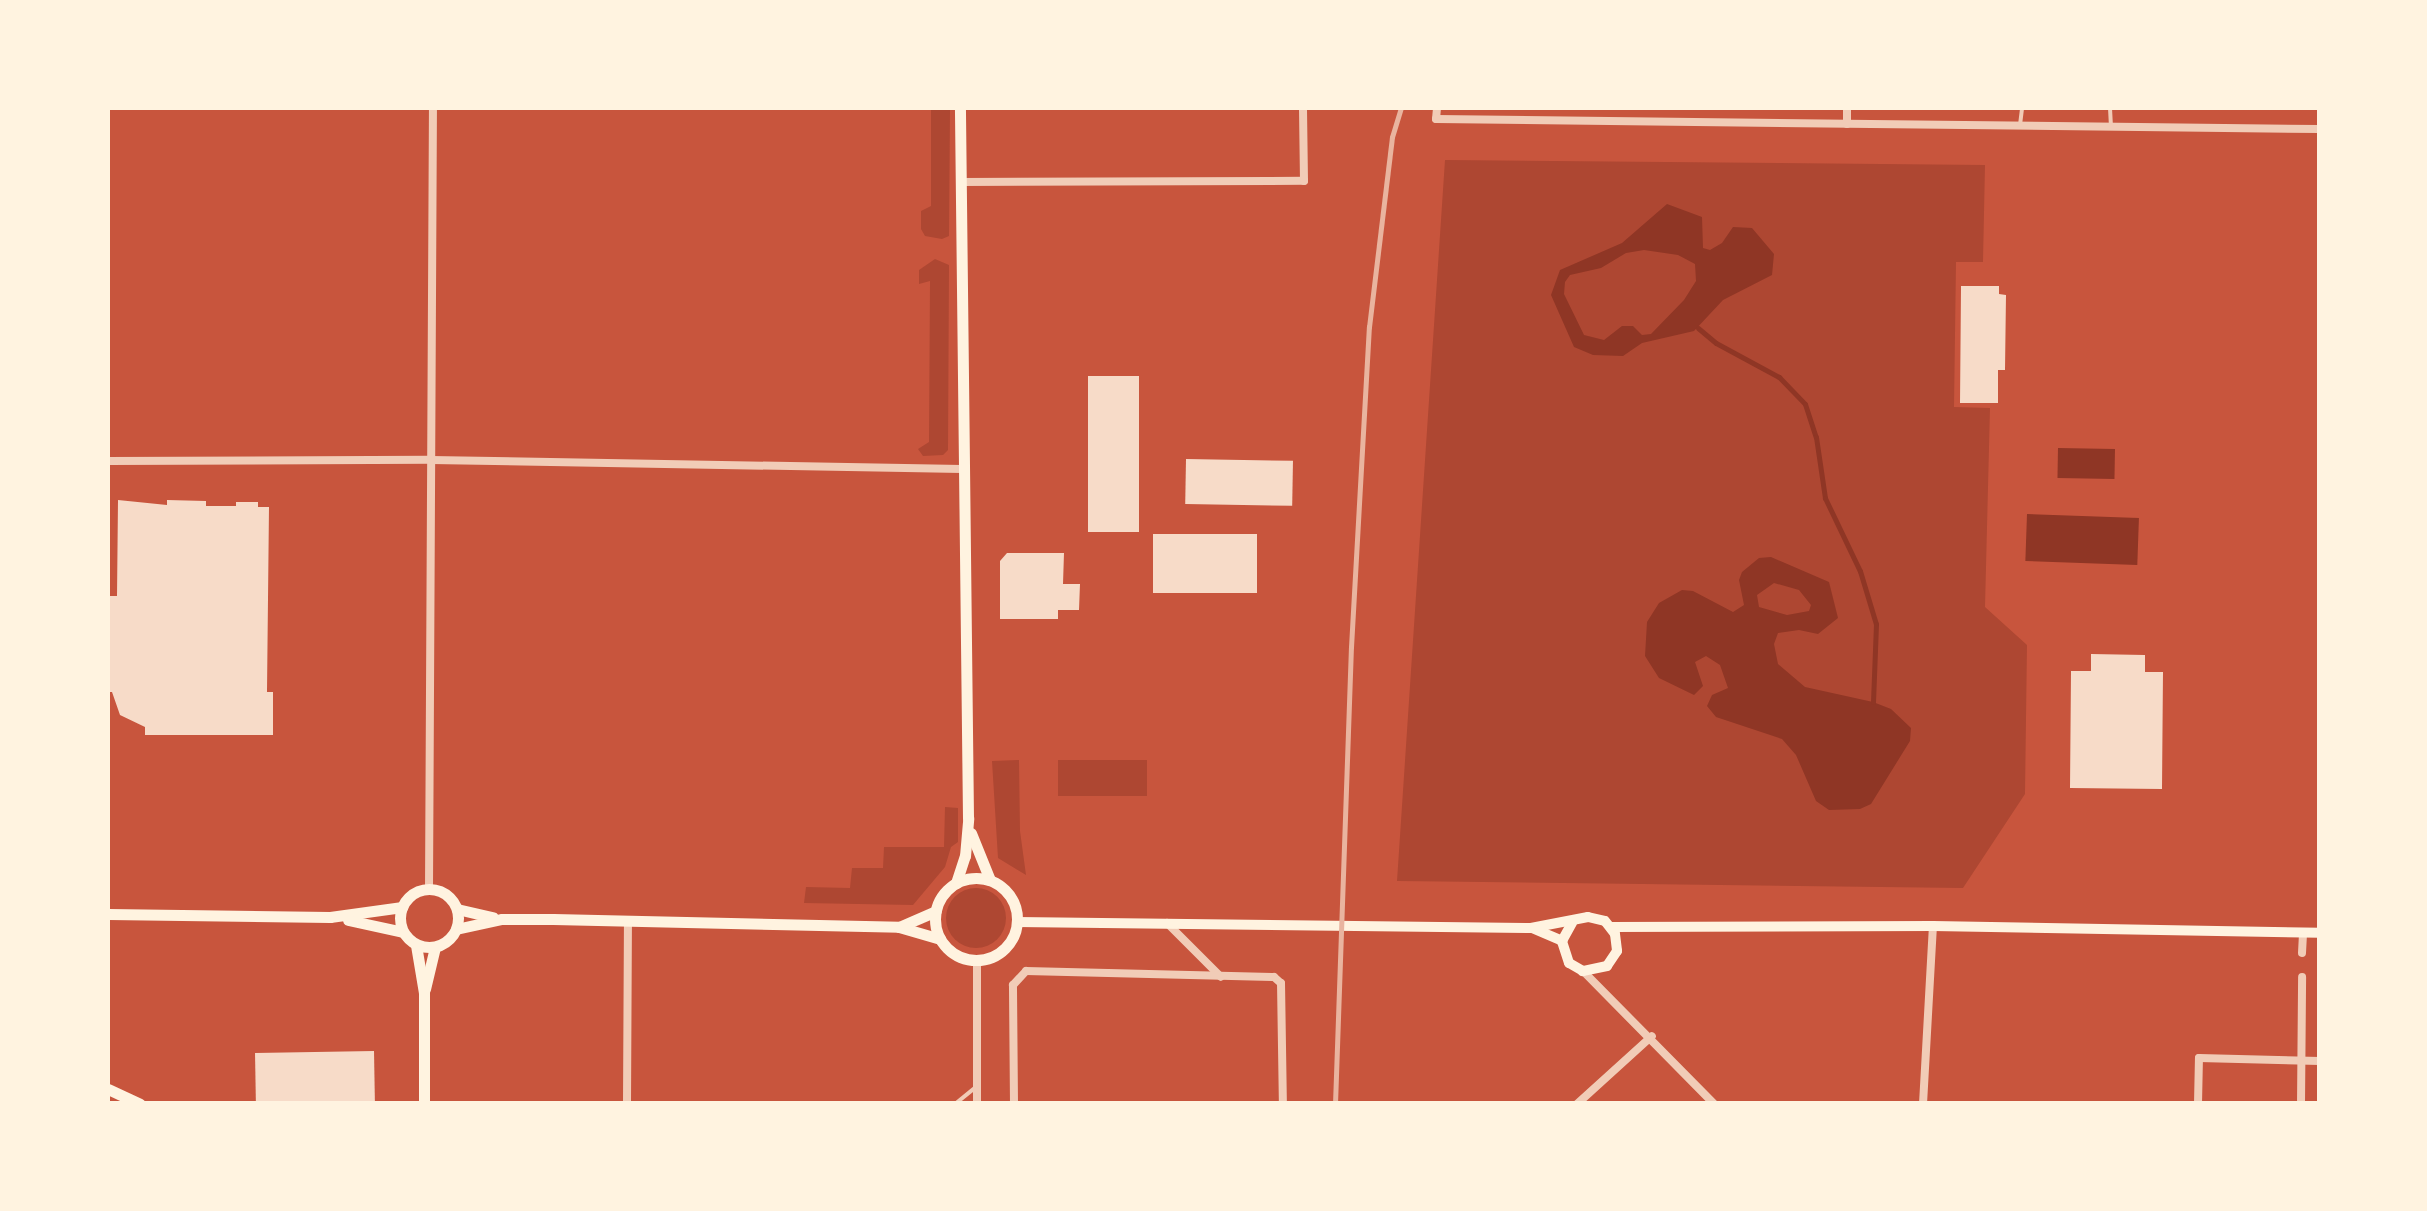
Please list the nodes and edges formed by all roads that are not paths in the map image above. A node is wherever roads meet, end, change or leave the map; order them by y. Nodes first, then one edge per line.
1 (433, 108) edge
2 (960, 108) edge
3 (1303, 108) edge
4 (1436, 108) edge
5 (1846, 108) edge
6 (2022, 108) edge
7 (2110, 108) edge
8 (1848, 124) junction
9 (2020, 125) junction
10 (2111, 126) junction
11 (2320, 129) edge
12 (960, 182) junction
13 (431, 460) junction
14 (108, 461) edge
15 (962, 469) junction
16 (968, 818) junction
17 (990, 880) junction
18 (956, 883) junction
19 (429, 889) junction
20 (402, 907) junction
21 (457, 909) junction
22 (936, 911) junction
23 (108, 914) edge
24 (330, 918) junction
25 (502, 919) junction
26 (628, 921) junction
27 (1017, 922) junction
28 (1167, 923) junction
29 (1572, 923) junction
30 (1644, 925) junction
31 (1933, 926) junction
32 (1611, 927) junction
33 (899, 928) junction
34 (1531, 928) junction
35 (456, 929) junction
36 (403, 932) junction
37 (2302, 932) junction
38 (2320, 933) edge
39 (940, 939) junction
40 (1562, 941) junction
41 (1617, 942) junction
42 (416, 945) junction
43 (436, 947) junction
44 (2302, 953) dead end
45 (976, 960) junction
46 (1607, 966) junction
47 (1583, 972) junction
48 (1221, 976) junction
49 (2302, 977) dead end
50 (1601, 986) junction
51 (424, 993) junction
52 (1652, 1036) junction
53 (2302, 1060) junction
54 (2320, 1060) edge
55 (977, 1086) junction
56 (108, 1089) edge
57 (424, 1103) edge
58 (140, 1104) edge
59 (627, 1104) edge
60 (955, 1104) edge
61 (977, 1104) edge
62 (1014, 1104) edge
63 (1282, 1104) edge
64 (1577, 1104) edge
65 (1714, 1104) edge
66 (1923, 1104) edge
67 (2198, 1104) edge
68 (2301, 1104) edge

1 - 13 street
2 - 12 main road
3 - 12 street
4 - 8 street
5 - 8 street
6 - 9 lane
7 - 10 lane
8 - 9 street
9 - 10 street
10 - 11 street
12 - 15 main road
13 - 14 street
13 - 15 street
13 - 19 street
15 - 16 main road
16 - 17 main road
16 - 18 main road
17 - 18 main road
17 - 27 main road
18 - 22 main road
19 - 20 main road
19 - 21 main road
20 - 24 main road
20 - 36 main road
21 - 25 main road
21 - 35 main road
22 - 33 main road
22 - 39 main road
23 - 24 main road
24 - 36 main road
25 - 26 main road
25 - 35 main road
26 - 33 main road
26 - 59 street
27 - 28 main road
27 - 45 main road
28 - 34 main road
28 - 48 street
29 - 32 main road
29 - 34 main road
29 - 40 main road
30 - 31 main road
30 - 32 main road
30 - 41 main road
31 - 37 main road
31 - 66 street
32 - 41 main road
33 - 39 main road
34 - 40 main road
35 - 43 main road
36 - 42 main road
37 - 38 main road
37 - 44 street
39 - 45 main road
40 - 47 main road
41 - 46 main road
42 - 43 main road
42 - 51 main road
43 - 51 main road
45 - 55 street
46 - 47 main road
46 - 50 street
47 - 50 street
48 - 62 street
48 - 63 street
49 - 53 street
50 - 52 street
51 - 57 main road
52 - 64 street
52 - 65 street
53 - 54 street
53 - 67 street
53 - 68 street
55 - 60 lane
55 - 61 street
56 - 58 main road

